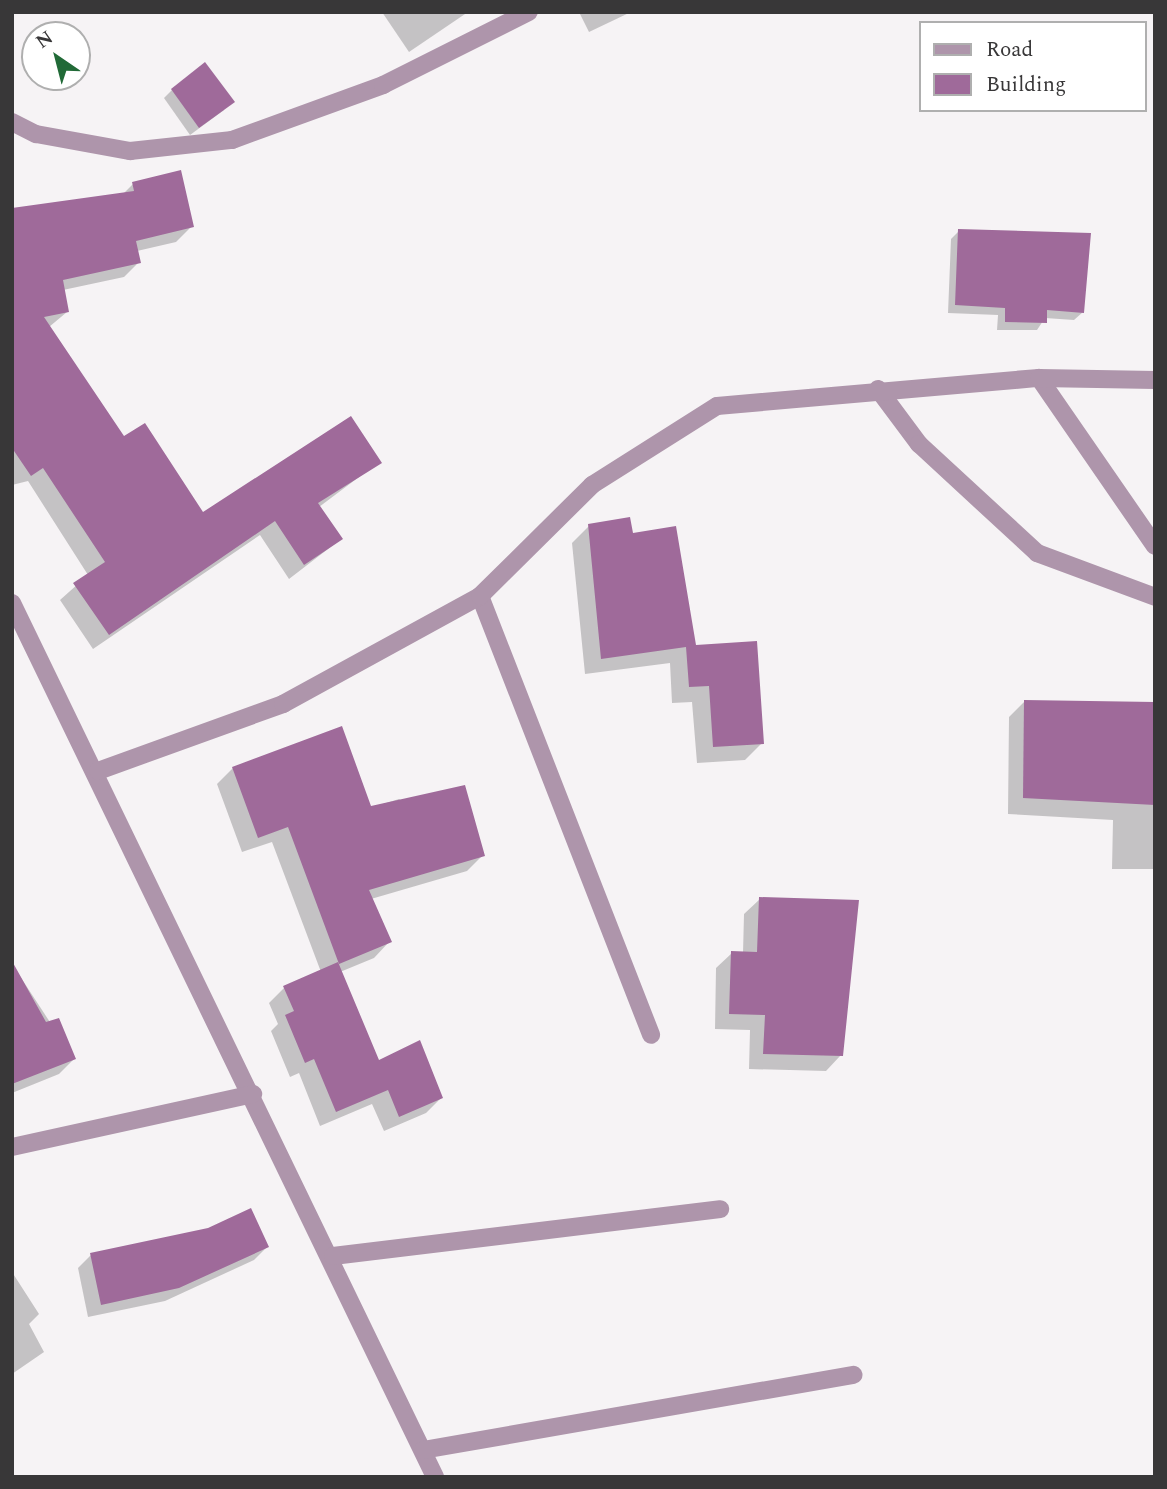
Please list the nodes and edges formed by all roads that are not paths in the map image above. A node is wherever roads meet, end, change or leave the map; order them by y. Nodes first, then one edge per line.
1 (529, 12) edge
2 (12, 122) edge
3 (1038, 378) junction
4 (1155, 380) edge
5 (877, 389) junction
6 (1155, 546) edge
7 (480, 596) junction
8 (1155, 597) edge
9 (12, 603) edge
10 (98, 771) junction
11 (651, 1035) dead end
12 (253, 1094) junction
13 (12, 1147) edge
14 (720, 1209) dead end
15 (333, 1256) junction
16 (854, 1375) dead end
17 (423, 1450) junction
18 (436, 1477) edge

1 - 2 street
3 - 4 street
3 - 5 street
3 - 6 street
5 - 7 street
5 - 8 street
7 - 10 street
7 - 11 street
9 - 10 street
10 - 12 street
12 - 13 street
12 - 15 street
14 - 15 street
15 - 17 street
16 - 17 street
17 - 18 street

